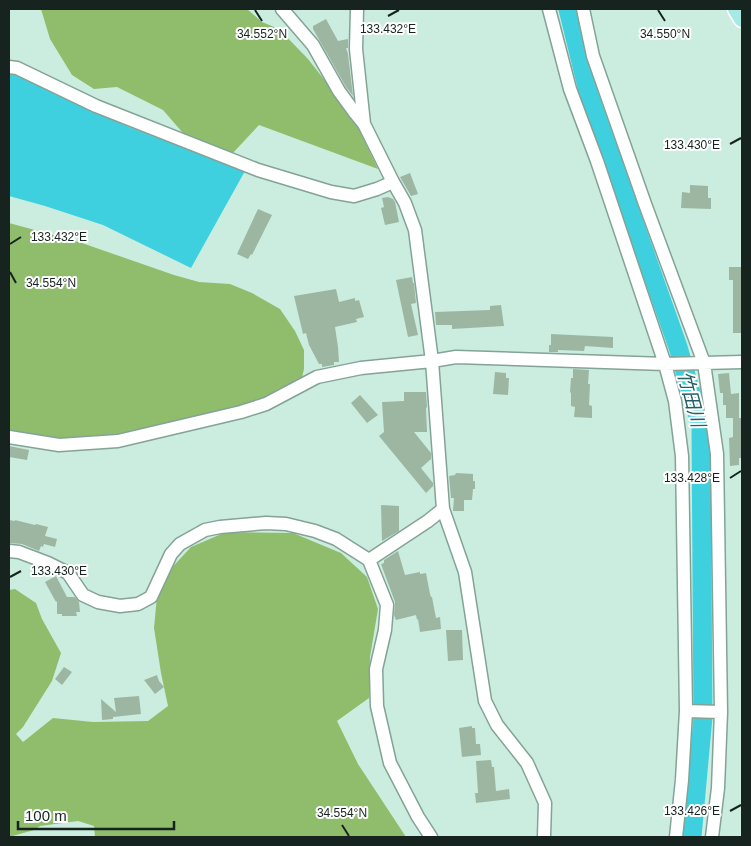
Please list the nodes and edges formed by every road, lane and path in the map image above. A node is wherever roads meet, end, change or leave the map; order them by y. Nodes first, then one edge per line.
1 (282, 9) edge
2 (357, 9) edge
3 (550, 9) edge
4 (583, 9) edge
5 (736, 9) edge
6 (742, 19) edge
7 (9, 67) edge
8 (364, 124) junction
9 (393, 182) junction
10 (432, 362) junction
11 (742, 362) edge
12 (666, 363) junction
13 (703, 363) junction
14 (9, 437) edge
15 (443, 509) junction
16 (9, 550) edge
17 (369, 560) junction
18 (687, 711) junction
19 (719, 712) junction
20 (432, 837) edge
21 (544, 837) edge
22 (676, 837) edge
23 (712, 837) edge

1 - 8 street
2 - 8 street
3 - 12 street
4 - 13 street
5 - 6 main road
7 - 9 street
8 - 9 street
9 - 10 street
10 - 12 street
10 - 14 street
10 - 15 street
11 - 13 street
12 - 13 street
12 - 18 street
13 - 19 street
15 - 17 street
15 - 21 street
16 - 17 street
17 - 20 street
18 - 19 street
18 - 22 street
19 - 23 street

